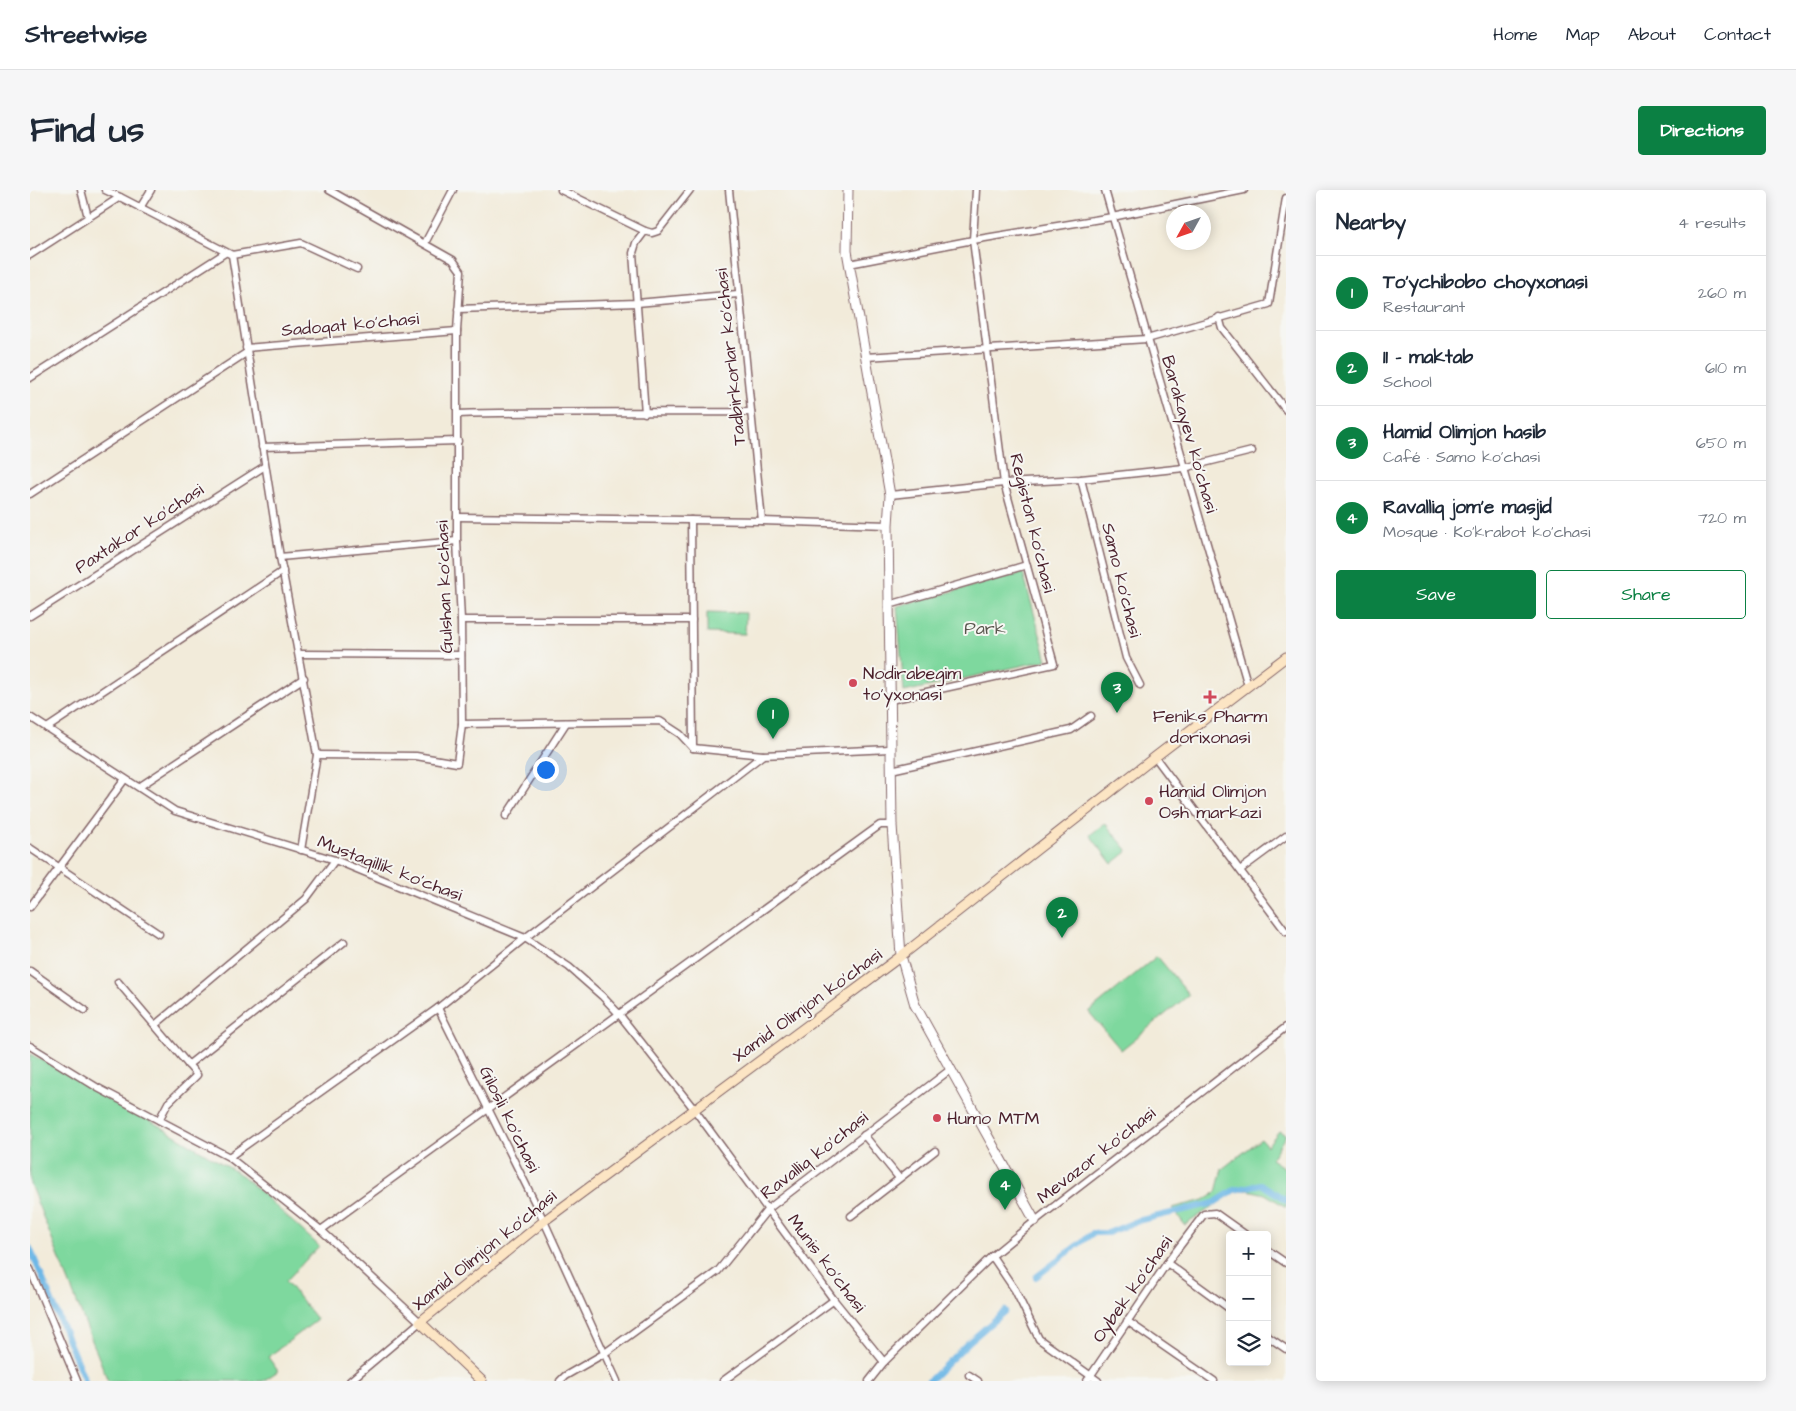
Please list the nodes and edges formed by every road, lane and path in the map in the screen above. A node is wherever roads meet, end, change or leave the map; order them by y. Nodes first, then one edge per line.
1 (81, 190) edge
2 (106, 190) edge
3 (151, 190) edge
4 (329, 190) edge
5 (453, 190) edge
6 (561, 190) edge
7 (690, 190) edge
8 (729, 190) edge
9 (848, 190) edge
10 (976, 190) edge
11 (1105, 190) edge
12 (1244, 190) edge
13 (120, 197) junction
14 (1286, 198) edge
15 (140, 208) junction
16 (88, 217) junction
17 (1112, 217) junction
18 (644, 231) junction
19 (973, 240) junction
20 (425, 243) junction
21 (228, 254) junction
22 (30, 255) edge
23 (849, 264) junction
24 (357, 268) dead end
25 (738, 294) junction
26 (637, 303) junction
27 (458, 309) junction
28 (1219, 318) junction
29 (457, 331) junction
30 (1147, 339) junction
31 (987, 350) junction
32 (246, 351) junction
33 (866, 357) junction
34 (30, 378) edge
35 (1286, 410) edge
36 (752, 412) junction
37 (645, 413) junction
38 (458, 414) junction
39 (458, 440) junction
40 (262, 447) junction
41 (1252, 451) dead end
42 (265, 466) junction
43 (1184, 468) junction
44 (1081, 479) junction
45 (1004, 483) junction
46 (30, 494) edge
47 (890, 496) junction
48 (457, 517) junction
49 (690, 520) junction
50 (762, 521) junction
51 (888, 525) junction
52 (457, 540) junction
53 (280, 557) junction
54 (1027, 566) junction
55 (283, 571) junction
56 (889, 605) junction
57 (30, 616) edge
58 (461, 620) junction
59 (692, 620) junction
60 (299, 654) junction
61 (461, 655) junction
62 (1286, 657) edge
63 (304, 678) junction
64 (1140, 685) dead end
65 (1248, 686) junction
66 (890, 700) junction
67 (1090, 716) dead end
68 (30, 717) edge
69 (566, 722) junction
70 (462, 724) junction
71 (47, 728) junction
72 (694, 748) junction
73 (890, 749) junction
74 (763, 754) junction
75 (317, 755) junction
76 (1155, 757) junction
77 (891, 770) junction
78 (125, 779) junction
79 (139, 787) junction
80 (506, 816) dead end
81 (892, 825) junction
82 (1286, 836) edge
83 (30, 848) edge
84 (300, 850) junction
85 (335, 860) junction
86 (59, 868) junction
87 (1240, 870) junction
88 (30, 907) edge
89 (1286, 932) edge
90 (159, 934) dead end
91 (525, 938) junction
92 (344, 942) dead end
93 (901, 956) junction
94 (30, 971) edge
95 (118, 982) dead end
96 (438, 1008) junction
97 (85, 1010) dead end
98 (619, 1014) junction
99 (155, 1024) junction
100 (1286, 1026) edge
101 (30, 1046) edge
102 (188, 1065) junction
103 (951, 1069) junction
104 (694, 1109) junction
105 (489, 1110) junction
106 (159, 1120) junction
107 (864, 1135) junction
108 (935, 1151) dead end
109 (229, 1157) junction
110 (899, 1178) junction
111 (768, 1209) junction
112 (851, 1216) dead end
113 (544, 1221) junction
114 (1035, 1221) junction
115 (321, 1230) junction
116 (1240, 1231) edge
117 (1271, 1253) edge
118 (992, 1256) junction
119 (1166, 1263) junction
120 (1286, 1264) edge
121 (31, 1271) edge
122 (834, 1300) junction
123 (1226, 1306) edge
124 (1127, 1321) junction
125 (420, 1322) junction
126 (1271, 1339) edge
127 (1286, 1349) edge
128 (605, 1353) junction
129 (884, 1362) junction
130 (969, 1375) dead end
131 (1089, 1378) edge
132 (77, 1381) edge
133 (350, 1381) edge
134 (482, 1381) edge
135 (560, 1381) edge
136 (617, 1381) edge
137 (724, 1381) edge
138 (869, 1381) edge
139 (978, 1381) edge
140 (1098, 1381) edge
141 (1214, 1381) edge

1 - 16 street
2 - 13 street
3 - 15 street
4 - 20 street
5 - 20 street
6 - 18 street
7 - 18 street
8 - 25 street, Tadbirkorlar ko'chasi
9 - 23 street
10 - 19 street, Registon ko'chasi
11 - 17 street, Barakayev ko'chasi
12 - 17 street
13 - 15 street
13 - 16 street
14 - 28 street
15 - 21 street
16 - 22 street
17 - 19 street
17 - 30 street, Barakayev ko'chasi
18 - 26 street
19 - 23 street
19 - 31 street, Registon ko'chasi
20 - 27 street, Gulshan ko'chasi
21 - 24 street
21 - 32 street
21 - 34 street
23 - 33 street
25 - 26 street
25 - 36 street, Tadbirkorlar ko'chasi
26 - 27 street
26 - 37 street
27 - 29 street, Gulshan ko'chasi
28 - 30 street
28 - 35 street
29 - 32 street, Sadoqat ko'chasi
29 - 38 street, Gulshan ko'chasi
30 - 31 street
30 - 43 street, Barakayev ko'chasi
31 - 33 street
31 - 45 street, Registon ko'chasi
32 - 40 street
32 - 46 street
33 - 47 street
36 - 37 street
36 - 50 street, Tadbirkorlar ko'chasi
37 - 38 street
38 - 39 street, Gulshan ko'chasi
39 - 40 street
39 - 48 street, Gulshan ko'chasi
40 - 42 street
41 - 43 street
42 - 53 street
42 - 57 street, Paxtakor ko'chasi
43 - 44 street
43 - 65 street, Barakayev ko'chasi
44 - 45 street
44 - 64 street, Samo ko'chasi
45 - 47 street
45 - 54 street, Registon ko'chasi
47 - 51 street
48 - 49 street
48 - 52 street, Gulshan ko'chasi
49 - 50 street
49 - 59 street
50 - 51 street
51 - 56 street
52 - 53 street
52 - 58 street, Gulshan ko'chasi
53 - 55 street
54 - 56 street
54 - 66 street, Registon ko'chasi
55 - 60 street
55 - 71 street
56 - 66 street
58 - 59 street
58 - 61 street, Gulshan ko'chasi
59 - 72 street
60 - 61 street
60 - 63 street
61 - 70 street, Gulshan ko'chasi
62 - 65 main road, Xamid Olimjon ko'chasi
63 - 75 street
63 - 79 street
65 - 76 main road, Xamid Olimjon ko'chasi
66 - 73 street
67 - 77 street
68 - 71 street, Mustaqillik ko'chasi
69 - 70 street
69 - 72 street
69 - 80 street
70 - 75 street, Gulshan ko'chasi
71 - 78 street, Mustaqillik ko'chasi
72 - 74 street
73 - 74 street
73 - 77 street
74 - 91 street
75 - 84 street
76 - 87 street
76 - 93 main road, Xamid Olimjon ko'chasi
77 - 81 street
78 - 79 street, Mustaqillik ko'chasi
78 - 86 street
79 - 84 street, Mustaqillik ko'chasi
81 - 93 street
81 - 98 street
82 - 87 street
83 - 86 street
84 - 85 street, Mustaqillik ko'chasi
85 - 91 street, Mustaqillik ko'chasi
85 - 99 street
86 - 88 street
86 - 90 street
87 - 89 street
91 - 96 street
91 - 98 street, Mustaqillik ko'chasi
92 - 102 street
93 - 103 street
93 - 104 main road, Xamid Olimjon ko'chasi
94 - 97 street
95 - 99 street
96 - 105 street, Gilosli ko'chasi
96 - 109 street
98 - 104 street, Mustaqillik ko'chasi
98 - 105 street
99 - 102 street
100 - 114 street, Mevazor ko'chasi
101 - 106 street
102 - 106 street
103 - 107 street, Ravalliq ko'chasi
103 - 114 street
104 - 111 street, Munis ko'chasi
104 - 113 main road, Xamid Olimjon ko'chasi
105 - 113 street, Gilosli ko'chasi
105 - 115 street
106 - 109 street
107 - 110 street
107 - 111 street, Ravalliq ko'chasi
108 - 110 street
109 - 115 street
110 - 112 street
111 - 122 street, Munis ko'chasi
111 - 128 street, Ravalliq ko'chasi
113 - 125 main road, Xamid Olimjon ko'chasi
113 - 128 street, Gilosli ko'chasi
114 - 118 street, Mevazor ko'chasi
115 - 125 street
116 - 119 street, Oybek ko'chasi
117 - 120 street
118 - 129 street, Mevazor ko'chasi
118 - 131 street
119 - 123 street
119 - 124 street, Oybek ko'chasi
121 - 132 street
122 - 129 street, Munis ko'chasi
122 - 137 street
124 - 131 street, Oybek ko'chasi
124 - 141 street
125 - 133 street, Xamid Olimjon ko'chasi
125 - 134 main road
126 - 127 street
128 - 135 street, Ravalliq ko'chasi
128 - 136 street, Gilosli ko'chasi
129 - 138 street, Mevazor ko'chasi
130 - 139 street
131 - 140 street

